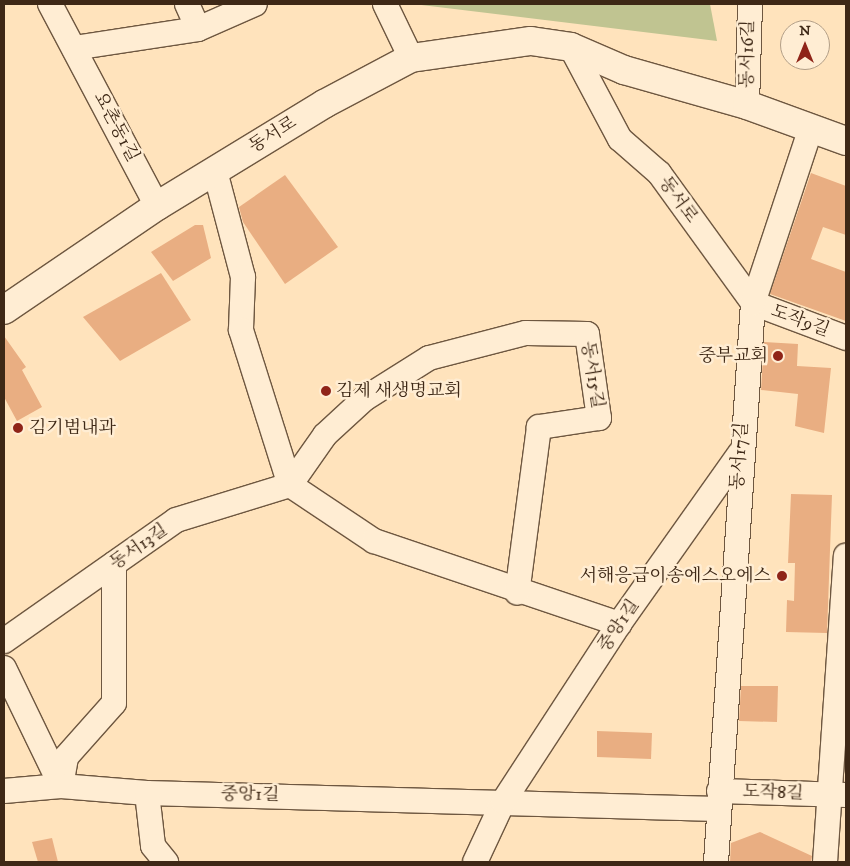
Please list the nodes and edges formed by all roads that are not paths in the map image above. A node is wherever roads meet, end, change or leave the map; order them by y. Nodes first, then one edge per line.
1 (50, 4) edge
2 (187, 4) edge
3 (255, 4) edge
4 (385, 4) edge
5 (750, 4) edge
6 (198, 29) junction
7 (571, 47) junction
8 (74, 48) junction
9 (411, 58) junction
10 (747, 105) junction
11 (810, 131) junction
12 (846, 141) edge
13 (215, 171) junction
14 (157, 206) junction
15 (753, 303) junction
16 (4, 310) edge
17 (846, 338) edge
18 (740, 453) junction
19 (290, 485) junction
20 (846, 556) edge
21 (114, 564) junction
22 (518, 593) junction
23 (619, 624) junction
24 (4, 641) edge
25 (4, 668) edge
26 (61, 786) junction
27 (4, 791) edge
28 (147, 793) junction
29 (837, 795) edge
30 (718, 800) junction
31 (503, 802) junction
32 (166, 862) edge
33 (475, 862) edge
34 (716, 862) edge
35 (825, 862) edge

1 - 8 street, 요촌동1길
2 - 6 street
3 - 6 street
4 - 9 street
5 - 10 street, 동서16길
6 - 8 street
7 - 9 main road, 동서로
7 - 10 main road, 동서로
7 - 15 street, 동서로
8 - 14 street, 요촌동1길
9 - 13 main road, 동서로
10 - 11 main road, 동서로
11 - 12 main road, 동서로
11 - 15 street, 동서17길
13 - 14 main road, 동서로
13 - 19 street
14 - 16 main road, 동서로
15 - 17 street, 도작9길
15 - 18 street, 동서17길
18 - 23 street, 중앙1길
18 - 30 street, 동서17길
19 - 21 street, 동서13길
19 - 22 street
19 - 22 street, 동서15길
20 - 29 street, 도작8길
21 - 24 street, 동서13길
21 - 26 street
22 - 23 street
23 - 31 street, 중앙1길
25 - 26 street
26 - 27 street, 중앙1길
26 - 28 street, 중앙1길
28 - 31 street, 중앙1길
28 - 32 street
29 - 30 street, 도작8길
29 - 35 street, 도작8길
30 - 31 street, 중앙1길
30 - 34 street, 동서17길
31 - 33 street

